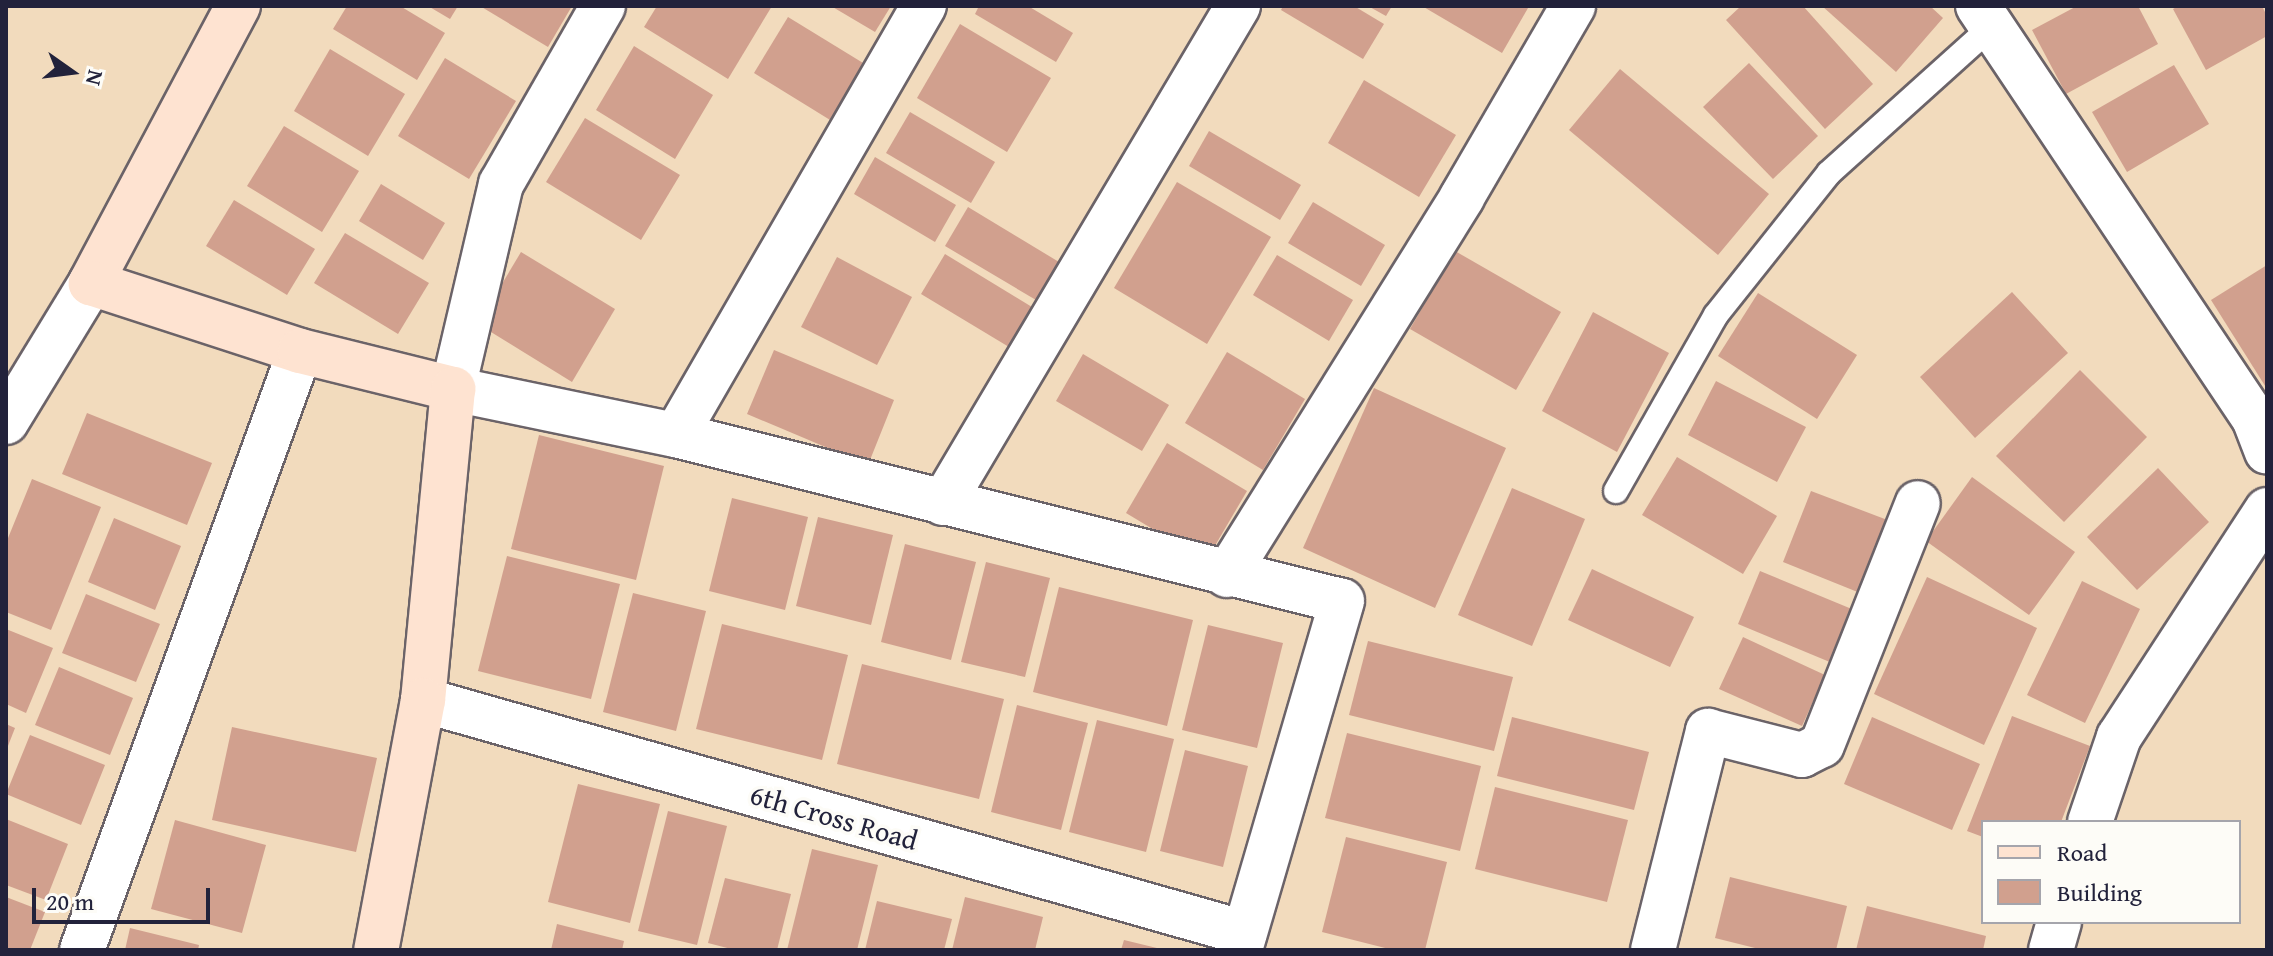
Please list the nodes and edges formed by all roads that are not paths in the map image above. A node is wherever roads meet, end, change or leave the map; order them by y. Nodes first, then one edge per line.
1 (238, 6) edge
2 (603, 6) edge
3 (924, 6) edge
4 (1238, 6) edge
5 (1573, 6) edge
6 (1985, 16) edge
7 (91, 283) junction
8 (300, 351) junction
9 (453, 389) junction
10 (6, 422) edge
11 (676, 435) junction
12 (2267, 452) edge
13 (1616, 491) dead end
14 (943, 503) junction
15 (1918, 503) dead end
16 (2267, 510) edge
17 (1227, 575) junction
18 (423, 700) junction
19 (2091, 820) edge
20 (2058, 924) edge
21 (1243, 942) edge
22 (82, 950) edge
23 (376, 950) edge
24 (1653, 950) edge
25 (2051, 950) edge

1 - 7 street
2 - 9 street
3 - 11 street
4 - 14 street
5 - 17 street
6 - 12 street
6 - 13 lane
7 - 8 street
7 - 10 street
8 - 9 street
8 - 22 street
9 - 11 street
9 - 18 street
11 - 14 street
14 - 17 street
15 - 24 street
16 - 19 street
17 - 21 street
18 - 21 street, 6th Cross Road
18 - 23 street
20 - 25 street

